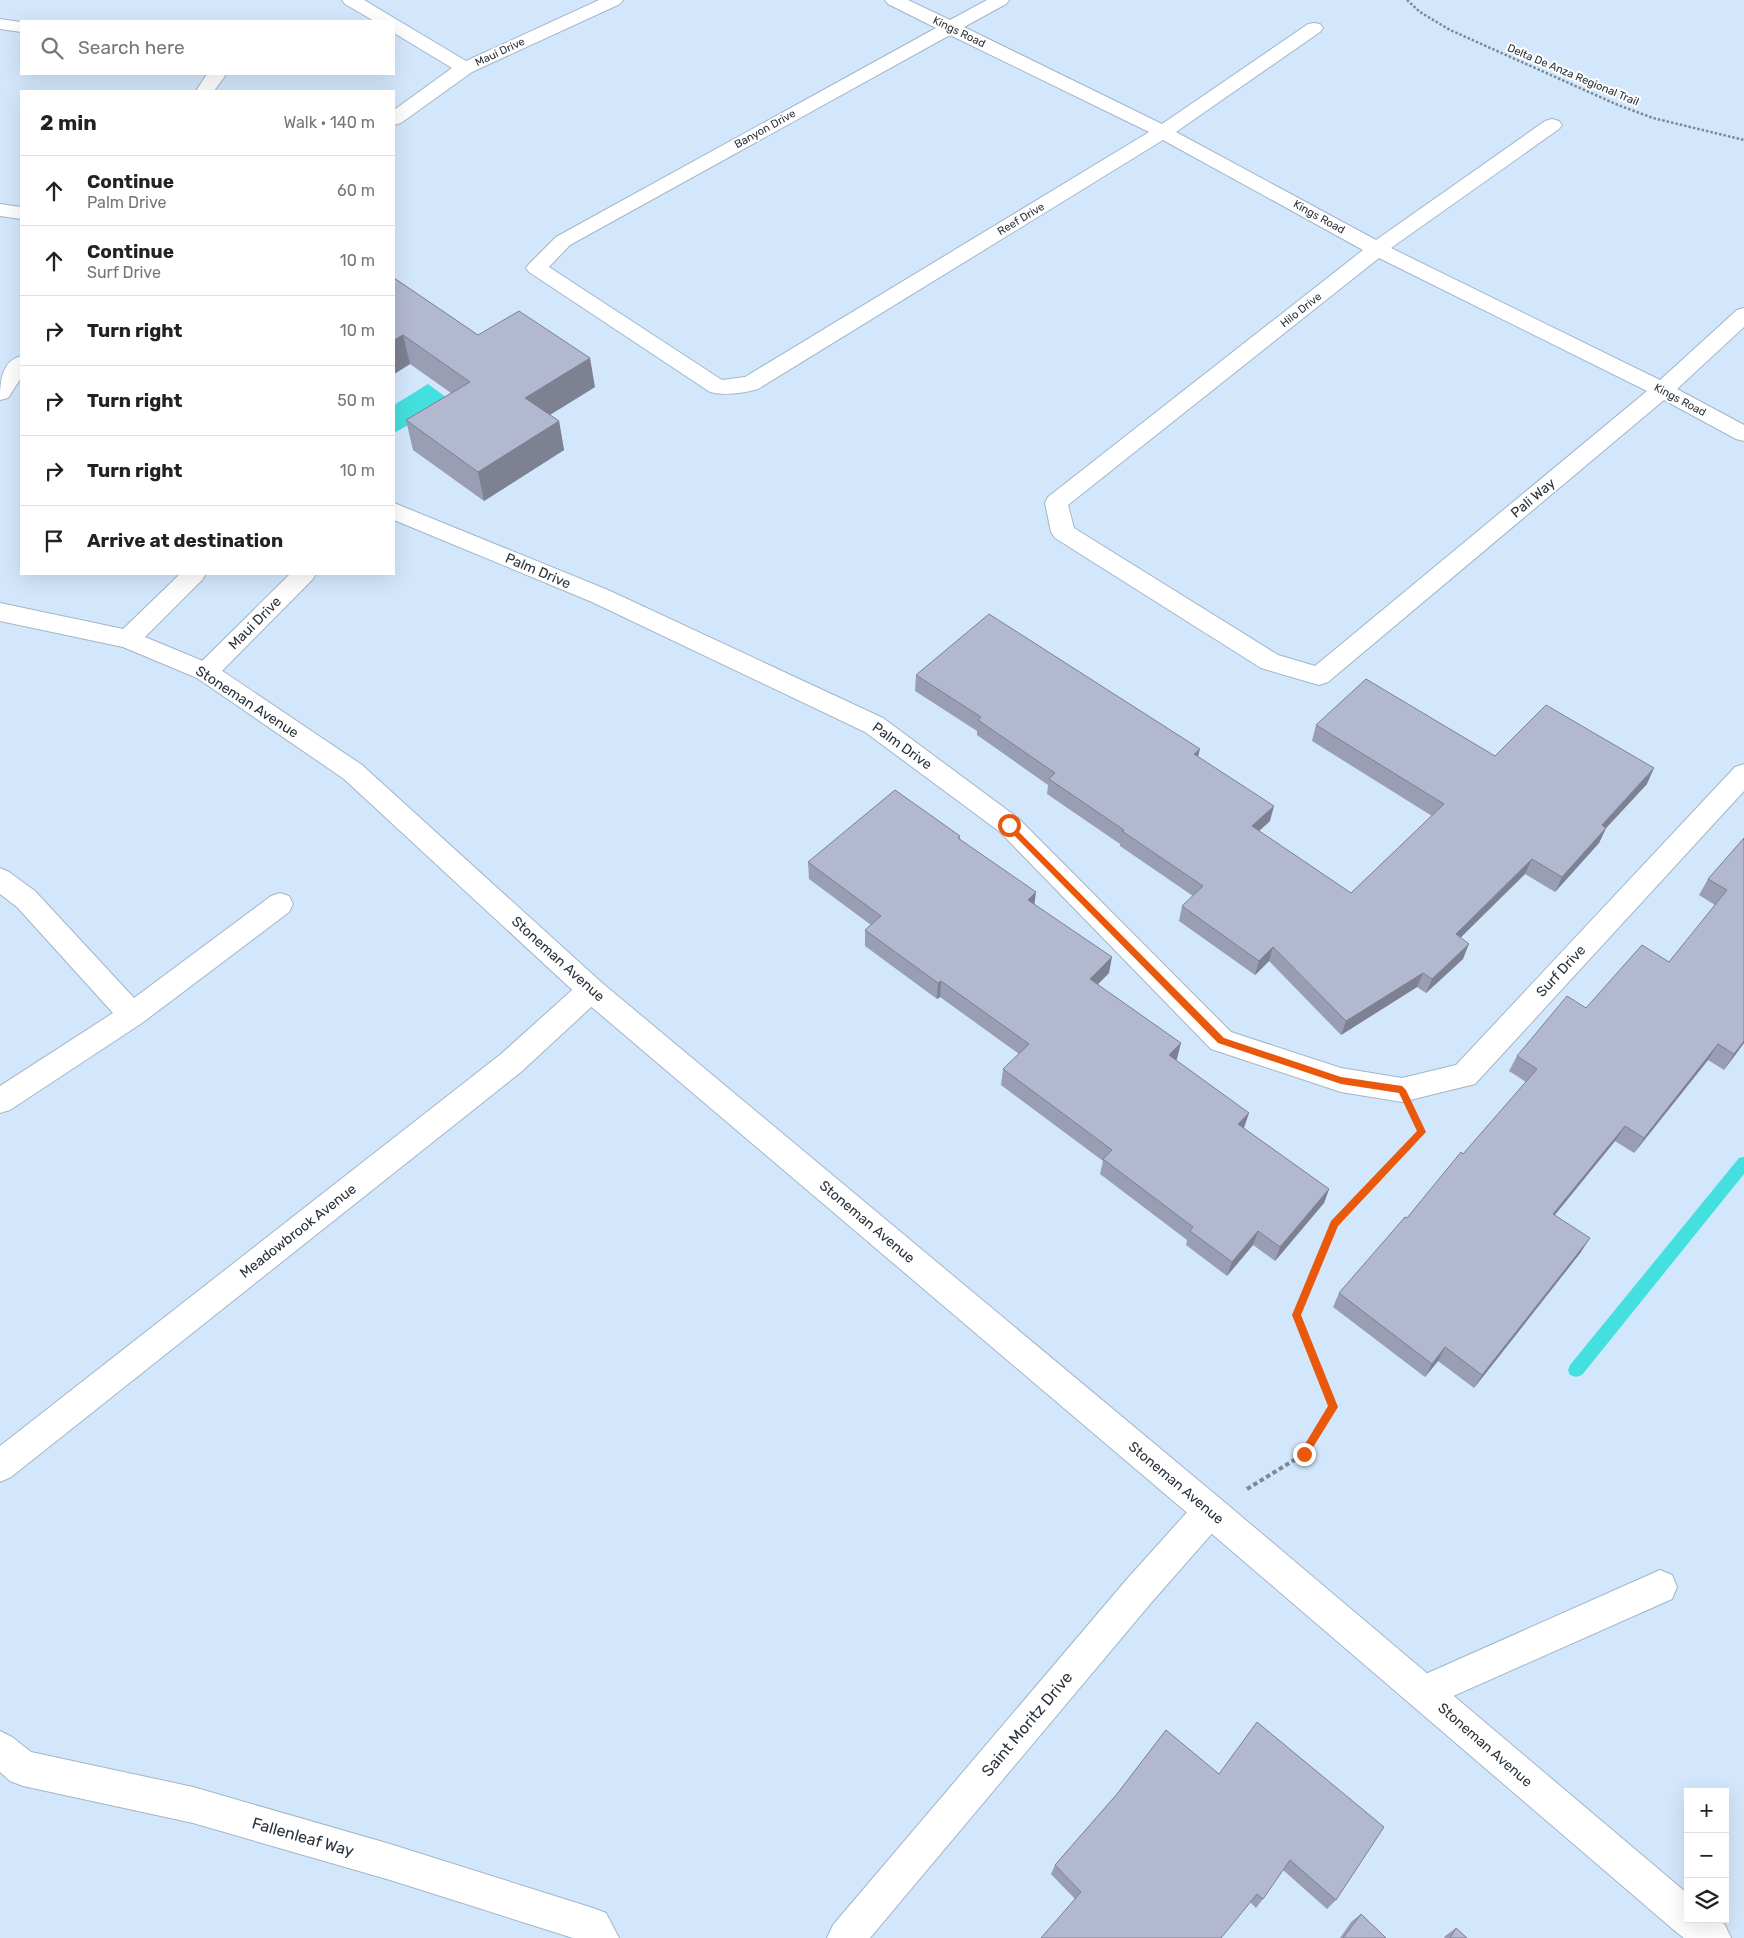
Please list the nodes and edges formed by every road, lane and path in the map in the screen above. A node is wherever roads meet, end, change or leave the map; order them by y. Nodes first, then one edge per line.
1 (351, 0) edge
2 (614, 0) edge
3 (894, 0) edge
4 (1000, 0) edge
5 (1407, 0) edge
6 (385, 20) edge
7 (0, 24) edge
8 (395, 26) edge
9 (20, 27) edge
10 (949, 28) junction
11 (1314, 28) dead end
12 (465, 68) junction
13 (216, 75) edge
14 (206, 90) edge
15 (395, 118) edge
16 (1552, 125) dead end
17 (1163, 132) junction
18 (1744, 140) edge
19 (0, 210) edge
20 (20, 213) edge
21 (1377, 249) junction
22 (1744, 315) edge
23 (20, 364) edge
24 (718, 387) joint
25 (1662, 390) junction
26 (0, 393) edge
27 (1744, 434) edge
28 (395, 511) edge
29 (193, 575) edge
30 (303, 575) edge
31 (0, 612) edge
32 (128, 639) junction
33 (206, 672) junction
34 (1319, 676) joint
35 (1744, 774) edge
36 (0, 879) edge
37 (280, 904) dead end
38 (591, 990) junction
39 (132, 1015) junction
40 (1341, 1080) joint
41 (1402, 1090) junction
42 (0, 1101) edge
43 (0, 1466) edge
44 (1210, 1511) junction
45 (1660, 1587) dead end
46 (1424, 1692) junction
47 (0, 1749) edge
48 (1684, 1915) edge
49 (1694, 1923) edge
50 (600, 1938) edge
51 (846, 1938) edge
52 (1712, 1938) edge

1 - 6 street
2 - 12 street, Maui Drive
3 - 10 street, Kings Road
4 - 10 street, Banyon Drive
5 - 18 path, Delta De Anza Regional Trail
7 - 9 street
8 - 12 street
10 - 17 street, Kings Road
10 - 24 street, Banyon Drive
11 - 17 street, Reef Drive
12 - 15 street, Maui Drive
13 - 14 street
16 - 21 street, Hilo Drive
17 - 21 street, Kings Road
17 - 24 street, Reef Drive
19 - 20 street
21 - 25 street, Kings Road
21 - 34 street, Hilo Drive
22 - 25 street, Pali Way
23 - 26 street
25 - 27 street, Kings Road
25 - 34 street, Pali Way
28 - 40 street, Palm Drive
29 - 32 street
30 - 33 street, Maui Drive
31 - 32 street, Stoneman Avenue
32 - 33 street, Stoneman Avenue
33 - 38 street, Stoneman Avenue
35 - 41 street, Surf Drive
36 - 39 street
37 - 39 street
38 - 43 street, Meadowbrook Avenue
38 - 44 street, Stoneman Avenue
39 - 42 street
40 - 41 street, Surf Drive
41 - 44 path
44 - 46 street, Stoneman Avenue
44 - 51 street, Saint Moritz Drive
45 - 46 street
46 - 48 street, Stoneman Avenue
47 - 50 street, Fallenleaf Way
49 - 52 street, Stoneman Avenue

